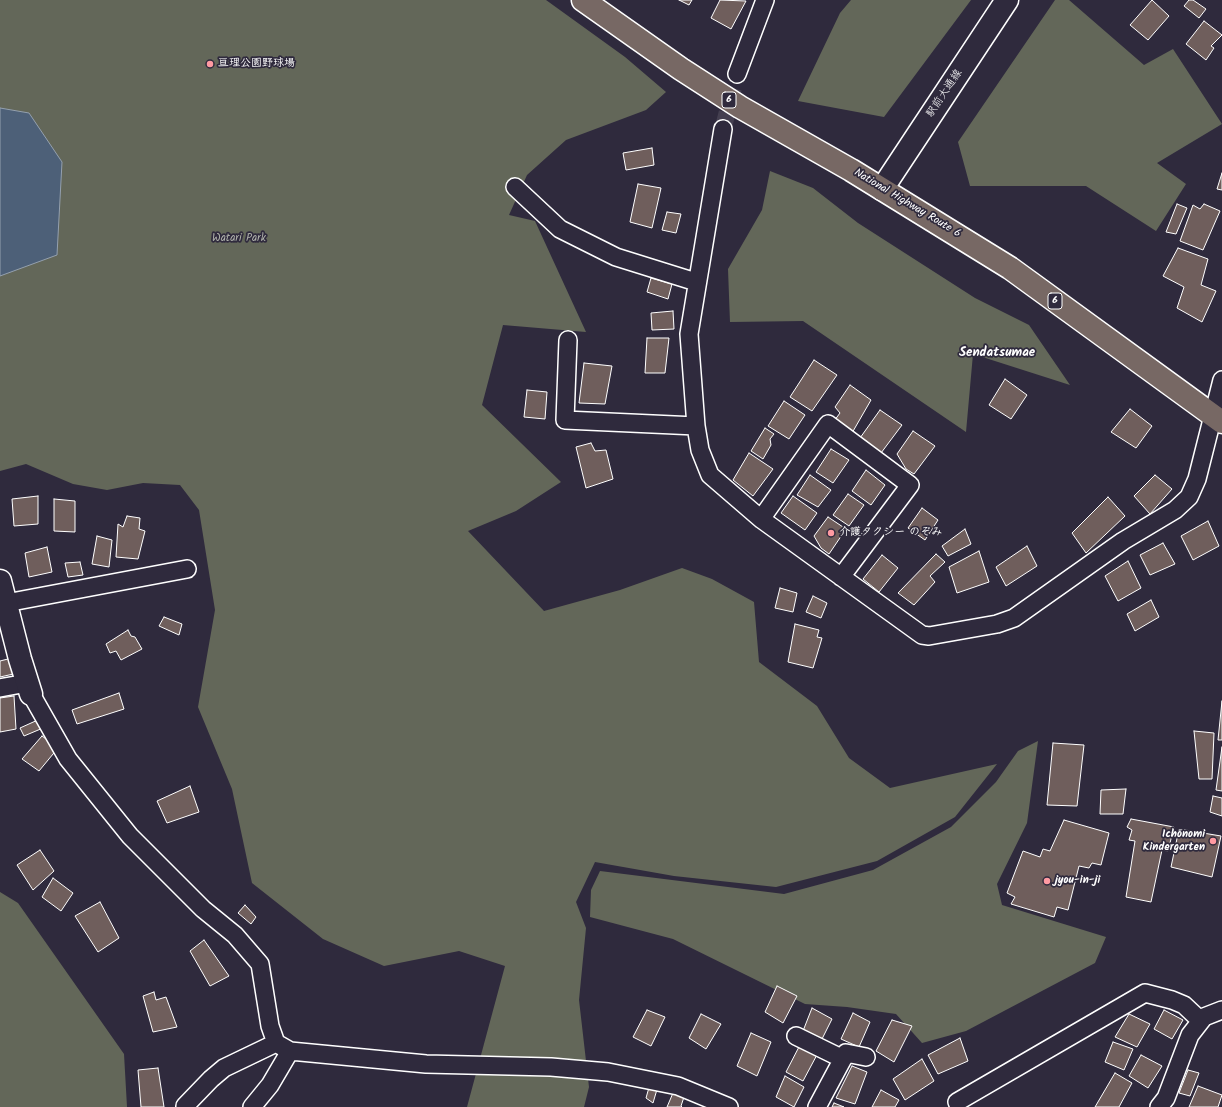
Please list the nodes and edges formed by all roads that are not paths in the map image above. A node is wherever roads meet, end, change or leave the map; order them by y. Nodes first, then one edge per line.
1 (583, 0) edge
2 (765, 0) edge
3 (1007, 0) edge
4 (737, 74) tunnel mouth
5 (723, 130) tunnel mouth
6 (514, 187) dead end
7 (882, 189) junction
8 (696, 282) junction
9 (568, 340) dead end
10 (1222, 380) edge
11 (1218, 418) edge
12 (696, 426) junction
13 (761, 519) junction
14 (187, 569) dead end
15 (841, 577) junction
16 (0, 581) edge
17 (6, 603) junction
18 (0, 688) edge
19 (29, 688) junction
20 (1222, 1010) edge
21 (1201, 1021) junction
22 (796, 1036) dead end
23 (283, 1047) junction
24 (866, 1057) dead end
25 (843, 1059) junction
26 (957, 1102) dead end
27 (185, 1106) edge
28 (252, 1107) edge
29 (729, 1107) edge
30 (817, 1107) edge
31 (1159, 1107) edge

1 - 7 highway, National Highway Route 6 / 6
2 - 4 street
3 - 7 main road, 駅前大通線
5 - 8 street
6 - 8 street
7 - 11 highway, National Highway Route 6 / 6
8 - 12 street
9 - 12 street
10 - 11 street
11 - 15 street
12 - 13 street
13 - 15 street
13 - 15 street
14 - 17 street
16 - 17 main road
17 - 19 main road
18 - 19 street
19 - 23 street
20 - 21 street
21 - 26 street
21 - 31 street
22 - 25 street
23 - 27 street
23 - 28 street
23 - 29 street
24 - 25 street
25 - 30 street

